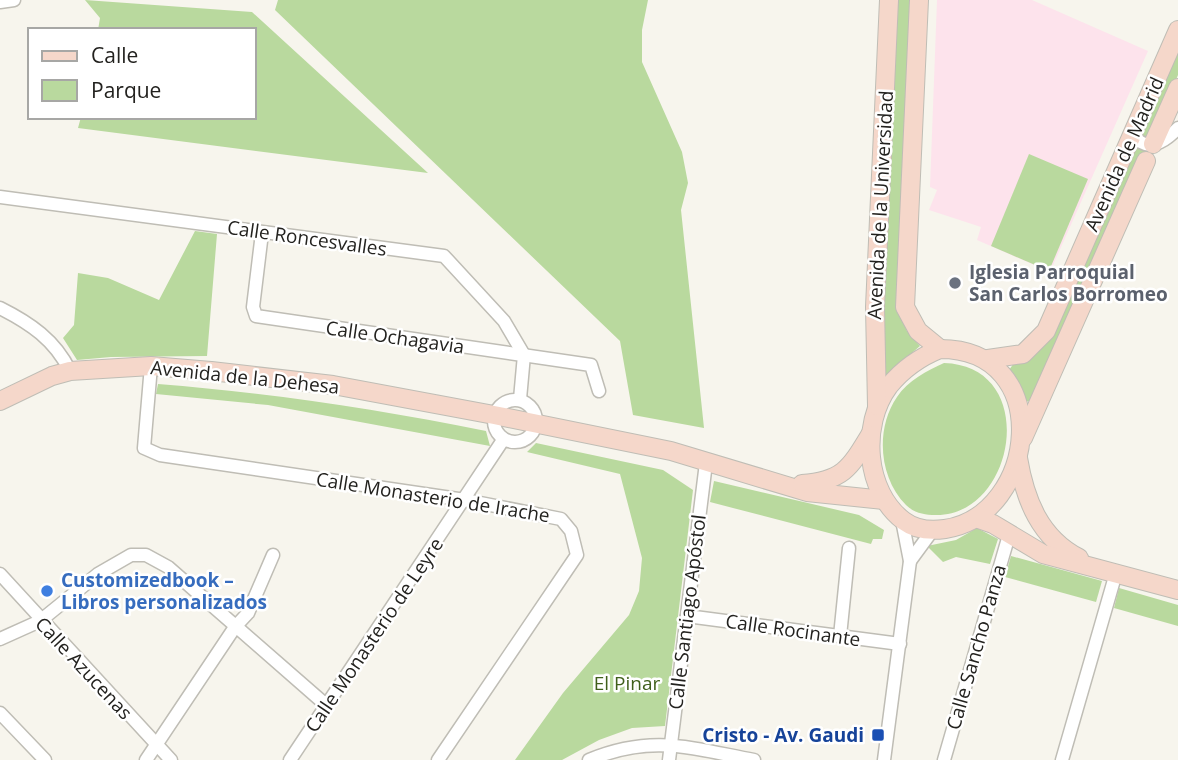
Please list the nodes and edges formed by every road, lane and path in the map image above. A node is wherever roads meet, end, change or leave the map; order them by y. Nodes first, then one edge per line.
1 (14, 0) edge
2 (889, 0) edge
3 (919, 0) edge
4 (0, 2) edge
5 (1178, 30) edge
6 (1178, 88) edge
7 (1178, 128) edge
8 (1132, 134) junction
9 (1150, 152) junction
10 (0, 197) edge
11 (262, 233) junction
12 (0, 308) edge
13 (940, 349) junction
14 (524, 355) junction
15 (988, 359) junction
16 (151, 366) junction
17 (71, 371) junction
18 (599, 391) dead end
19 (520, 400) junction
20 (0, 401) edge
21 (877, 410) junction
22 (494, 415) junction
23 (537, 424) junction
24 (872, 432) junction
25 (503, 440) junction
26 (1019, 450) junction
27 (706, 463) junction
28 (785, 485) junction
29 (465, 500) junction
30 (884, 500) junction
31 (976, 518) junction
32 (902, 520) junction
33 (932, 531) junction
34 (1009, 535) junction
35 (849, 548) dead end
36 (274, 555) dead end
37 (910, 561) junction
38 (1094, 566) junction
39 (1116, 573) junction
40 (0, 574) edge
41 (1178, 590) edge
42 (687, 616) junction
43 (40, 621) junction
44 (234, 627) junction
45 (840, 636) junction
46 (0, 639) edge
47 (900, 645) junction
48 (326, 705) junction
49 (0, 713) edge
50 (156, 744) junction
51 (671, 745) junction
52 (291, 759) edge
53 (45, 760) edge
54 (146, 760) edge
55 (171, 760) edge
56 (438, 760) edge
57 (589, 760) edge
58 (669, 760) edge
59 (754, 760) edge
60 (884, 760) edge
61 (944, 760) edge
62 (1062, 760) edge

1 - 4 street
2 - 21 street, Avenida de la Universidad
3 - 13 street, Avenida de la Universidad
5 - 8 street, Avenida de Madrid
6 - 9 street, Avenida de Madrid
7 - 9 street, Avenida de Madrid
8 - 9 street
8 - 15 street, Avenida de Madrid
9 - 26 street, Avenida de Madrid
10 - 11 street, Calle Roncesvalles
11 - 14 street, Calle Roncesvalles
11 - 14 street, Calle Ochagavia
12 - 17 street
13 - 15 street
13 - 21 street
14 - 18 street, Calle Ochagavia
14 - 19 street
15 - 26 street
16 - 17 street, Avenida de la Dehesa
16 - 22 street, Avenida de la Dehesa
16 - 29 street, Calle Monasterio de Irache
17 - 20 street, Avenida de la Dehesa
19 - 22 street
19 - 23 street
21 - 24 street
22 - 23 street, Avenida de la Dehesa
22 - 25 street
23 - 25 street
23 - 27 street, Avenida de la Dehesa
24 - 28 street, Avenida de la Dehesa
24 - 30 street
25 - 29 street, Calle Monasterio de Leyre
26 - 31 street
26 - 38 street
27 - 28 street, Avenida de la Dehesa
27 - 42 street, Calle Santiago Apóstol
28 - 30 street, Avenida de la Dehesa
29 - 48 street, Calle Monasterio de Leyre
29 - 56 street, Calle Monasterio de Irache
30 - 32 street
31 - 33 street
31 - 34 street
32 - 33 street
32 - 37 street
33 - 37 street
34 - 38 street
34 - 61 street, Calle Sancho Panza
35 - 45 street
36 - 44 street
37 - 47 street
38 - 39 street
39 - 41 street
39 - 62 street
40 - 43 street, Calle Azucenas
42 - 45 street, Calle Rocinante
42 - 51 street, Calle Santiago Apóstol
43 - 44 street
43 - 46 street
43 - 50 street, Calle Azucenas
44 - 48 street
44 - 50 street
45 - 47 street, Calle Rocinante
47 - 60 street
48 - 52 street, Calle Monasterio de Leyre
49 - 53 street
50 - 54 street
50 - 55 street, Calle Azucenas
51 - 57 street
51 - 58 street, Calle Santiago Apóstol
51 - 59 street

